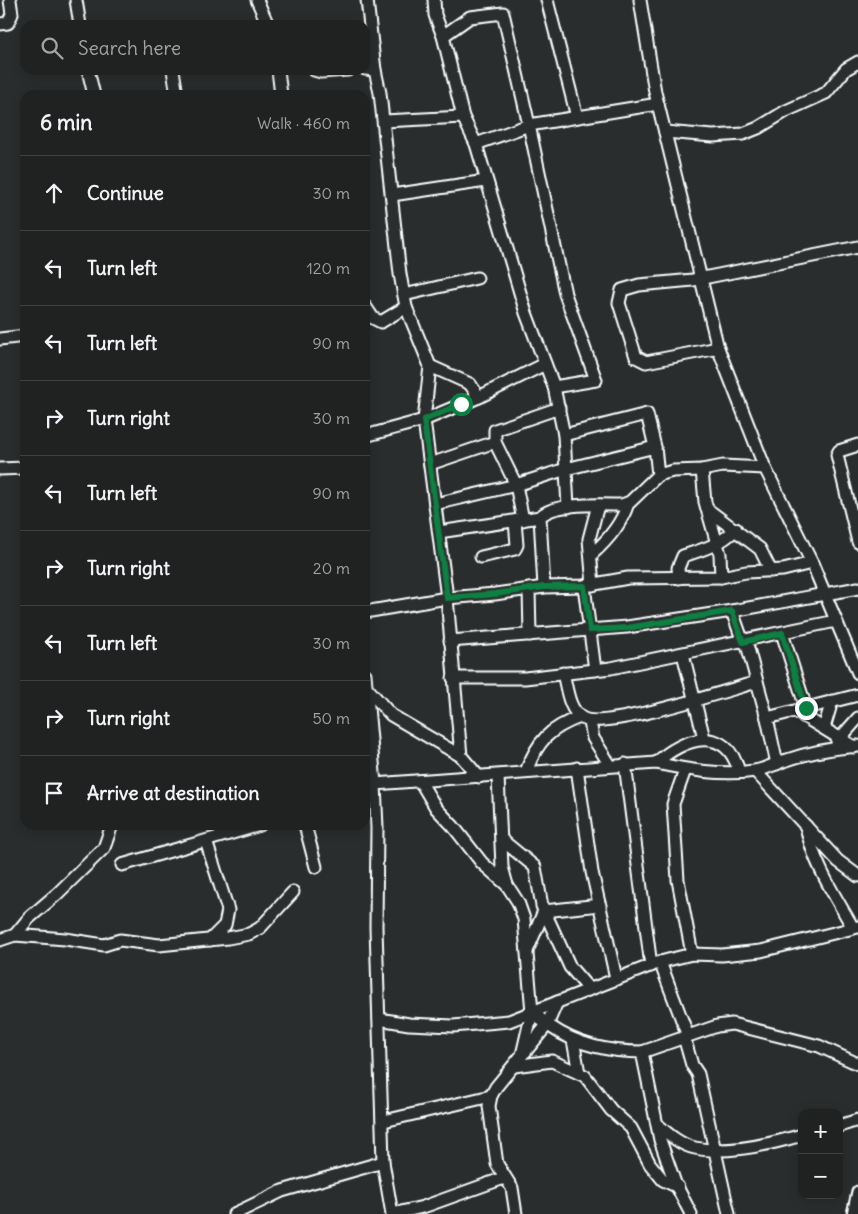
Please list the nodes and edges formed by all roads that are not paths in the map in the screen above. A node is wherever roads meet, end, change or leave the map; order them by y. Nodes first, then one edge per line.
1 (10, 0) edge
2 (76, 0) edge
3 (257, 0) edge
4 (367, 0) edge
5 (434, 0) edge
6 (547, 0) edge
7 (640, 0) edge
8 (79, 20) edge
9 (266, 20) edge
10 (368, 20) edge
11 (0, 24) edge
12 (443, 36) junction
13 (858, 62) edge
14 (370, 70) edge
15 (89, 75) edge
16 (174, 75) edge
17 (279, 75) edge
18 (93, 90) edge
19 (176, 90) edge
20 (280, 90) edge
21 (658, 104) junction
22 (463, 117) junction
23 (577, 117) junction
24 (384, 121) junction
25 (529, 125) junction
26 (665, 132) junction
27 (476, 144) junction
28 (486, 181) junction
29 (392, 195) junction
30 (858, 247) edge
31 (700, 277) junction
32 (477, 278) dead end
33 (405, 301) junction
34 (370, 314) edge
35 (20, 337) edge
36 (0, 339) edge
37 (718, 348) junction
38 (545, 364) junction
39 (430, 366) junction
40 (554, 387) junction
41 (479, 397) junction
42 (559, 408) junction
43 (424, 420) junction
44 (370, 435) edge
45 (564, 435) junction
46 (495, 442) junction
47 (858, 445) edge
48 (655, 447) junction
49 (430, 464) junction
50 (20, 468) edge
51 (765, 468) junction
52 (0, 469) edge
53 (566, 469) junction
54 (702, 470) junction
55 (658, 475) junction
56 (516, 485) junction
57 (628, 503) junction
58 (435, 504) junction
59 (598, 505) junction
60 (568, 506) junction
61 (707, 509) junction
62 (540, 517) junction
63 (519, 520) junction
64 (736, 529) junction
65 (439, 532) junction
66 (858, 542) edge
67 (716, 544) junction
68 (591, 555) junction
69 (481, 556) dead end
70 (812, 563) junction
71 (771, 571) junction
72 (721, 577) junction
73 (678, 578) junction
74 (589, 585) junction
75 (544, 587) junction
76 (858, 588) edge
77 (529, 589) junction
78 (825, 593) junction
79 (447, 598) junction
80 (370, 611) edge
81 (732, 611) junction
82 (836, 622) junction
83 (590, 630) junction
84 (782, 633) junction
85 (530, 635) junction
86 (450, 641) junction
87 (744, 641) junction
88 (854, 651) edge
89 (683, 654) junction
90 (595, 670) junction
91 (563, 673) junction
92 (858, 673) edge
93 (453, 678) junction
94 (757, 682) junction
95 (370, 692) edge
96 (858, 695) edge
97 (694, 699) junction
98 (832, 701) junction
99 (800, 710) junction
100 (768, 718) junction
101 (858, 718) edge
102 (585, 720) junction
103 (824, 728) junction
104 (840, 737) junction
105 (704, 738) junction
106 (857, 747) edge
107 (833, 748) junction
108 (370, 756) edge
109 (461, 756) junction
110 (656, 763) junction
111 (625, 764) junction
112 (778, 764) junction
113 (610, 765) junction
114 (577, 768) junction
115 (685, 770) junction
116 (755, 771) junction
117 (526, 772) junction
118 (739, 772) junction
119 (498, 776) junction
120 (479, 777) junction
121 (420, 781) junction
122 (372, 790) edge
123 (806, 826) junction
124 (110, 830) edge
125 (243, 830) edge
126 (306, 830) edge
127 (502, 840) junction
128 (206, 841) junction
129 (122, 865) dead end
130 (316, 867) dead end
131 (858, 876) edge
132 (507, 885) junction
133 (293, 892) dead end
134 (600, 906) junction
135 (544, 912) junction
136 (855, 927) edge
137 (15, 935) junction
138 (0, 940) edge
139 (210, 940) junction
140 (527, 953) junction
141 (692, 954) junction
142 (656, 964) junction
143 (616, 978) junction
144 (589, 989) junction
145 (556, 1002) junction
146 (532, 1012) junction
147 (379, 1018) junction
148 (547, 1024) junction
149 (686, 1037) junction
150 (573, 1040) junction
151 (642, 1052) junction
152 (522, 1055) junction
153 (858, 1064) edge
154 (514, 1066) junction
155 (579, 1073) junction
156 (491, 1096) junction
157 (858, 1120) edge
158 (384, 1121) junction
159 (657, 1124) junction
160 (843, 1125) edge
161 (798, 1137) edge
162 (716, 1149) junction
163 (383, 1162) junction
164 (504, 1178) junction
165 (678, 1187) junction
166 (858, 1192) edge
167 (234, 1214) edge
168 (392, 1214) edge
169 (516, 1214) edge
170 (691, 1214) edge
171 (728, 1214) edge
172 (853, 1214) edge

1 - 11 street
2 - 8 street
3 - 9 street
4 - 10 street
5 - 12 street
6 - 23 street
7 - 21 street
12 - 22 street
12 - 25 street
13 - 26 street
14 - 24 street
15 - 18 street
16 - 19 street
17 - 20 street
21 - 23 street
21 - 26 street
22 - 24 street
22 - 27 street
23 - 25 street
24 - 29 street
25 - 27 street
25 - 40 street
26 - 31 street
27 - 28 street
28 - 29 street
28 - 38 street
29 - 33 street
30 - 31 street
31 - 37 street
31 - 37 street
32 - 33 street
33 - 34 street
33 - 39 street
35 - 36 street
37 - 51 street
38 - 40 street
38 - 41 street
39 - 41 street
39 - 43 street
40 - 42 street
41 - 43 street
42 - 45 street
42 - 46 street
43 - 44 street
43 - 49 street
45 - 48 street
45 - 53 street
46 - 49 street
46 - 56 street
47 - 66 street
48 - 53 street
48 - 55 street
49 - 58 street
50 - 52 street
51 - 54 street
51 - 70 street
53 - 56 street
53 - 60 street
54 - 55 street
54 - 61 street
55 - 57 street
56 - 58 street
56 - 63 street
57 - 59 street
57 - 68 street
58 - 65 street
59 - 60 street
59 - 68 street
60 - 62 street
61 - 64 street
61 - 67 street
62 - 63 street
62 - 75 street
63 - 65 street
63 - 69 street
64 - 67 street
64 - 71 street
65 - 79 street
67 - 72 street
67 - 73 street
68 - 74 street
70 - 71 street
70 - 78 street
71 - 72 street
72 - 73 street
73 - 74 street
74 - 75 street
74 - 83 street
75 - 77 street
76 - 78 street
77 - 79 street
77 - 85 street
78 - 81 street
78 - 82 street
79 - 80 street
79 - 86 street
81 - 83 street
81 - 87 street
82 - 84 street
82 - 88 street
83 - 85 street
83 - 90 street
84 - 87 street
84 - 99 street
85 - 86 street
86 - 93 street
87 - 89 street
87 - 94 street
88 - 92 street
89 - 90 street
89 - 97 street
90 - 91 street
91 - 93 street
91 - 102 street
93 - 109 street
94 - 97 street
94 - 100 street
95 - 109 street
96 - 98 street
97 - 102 street
97 - 105 street
98 - 99 street
98 - 103 street
99 - 100 street
99 - 103 street
100 - 112 street
101 - 104 street
102 - 113 street
102 - 117 street
103 - 104 street
104 - 106 street
104 - 107 street
105 - 110 street
105 - 118 street
106 - 107 street
107 - 112 street
108 - 122 street
109 - 120 street
110 - 111 street
110 - 115 street
111 - 113 street
111 - 142 street
112 - 116 street
113 - 114 street
114 - 117 street
114 - 134 street
115 - 118 street
115 - 141 street
116 - 118 street
116 - 123 street
117 - 119 street
119 - 120 street
119 - 127 street
120 - 121 street
121 - 122 street
121 - 132 street
122 - 147 street
123 - 131 street
123 - 136 street
124 - 137 street
125 - 128 street
126 - 130 street
127 - 132 street
127 - 135 street
128 - 129 street
128 - 139 street
132 - 140 street
133 - 139 street
134 - 135 street
134 - 143 street
135 - 140 street
135 - 144 street
136 - 141 street
137 - 138 street
137 - 139 street
140 - 146 street
141 - 142 street
142 - 143 street
142 - 149 street
143 - 144 street
144 - 145 street
145 - 146 street
145 - 148 street
146 - 147 street
146 - 148 street
146 - 152 street
147 - 158 street
148 - 150 street
148 - 152 street
149 - 151 street
149 - 153 street
149 - 162 street
150 - 151 street
150 - 155 street
151 - 159 street
152 - 154 street
154 - 155 street
154 - 156 street
155 - 165 street
156 - 158 street
156 - 164 street
157 - 160 street
158 - 163 street
159 - 162 street
159 - 165 street
161 - 162 street
162 - 171 street
163 - 167 street
163 - 168 street
164 - 168 street
164 - 169 street
165 - 170 street
166 - 172 street

